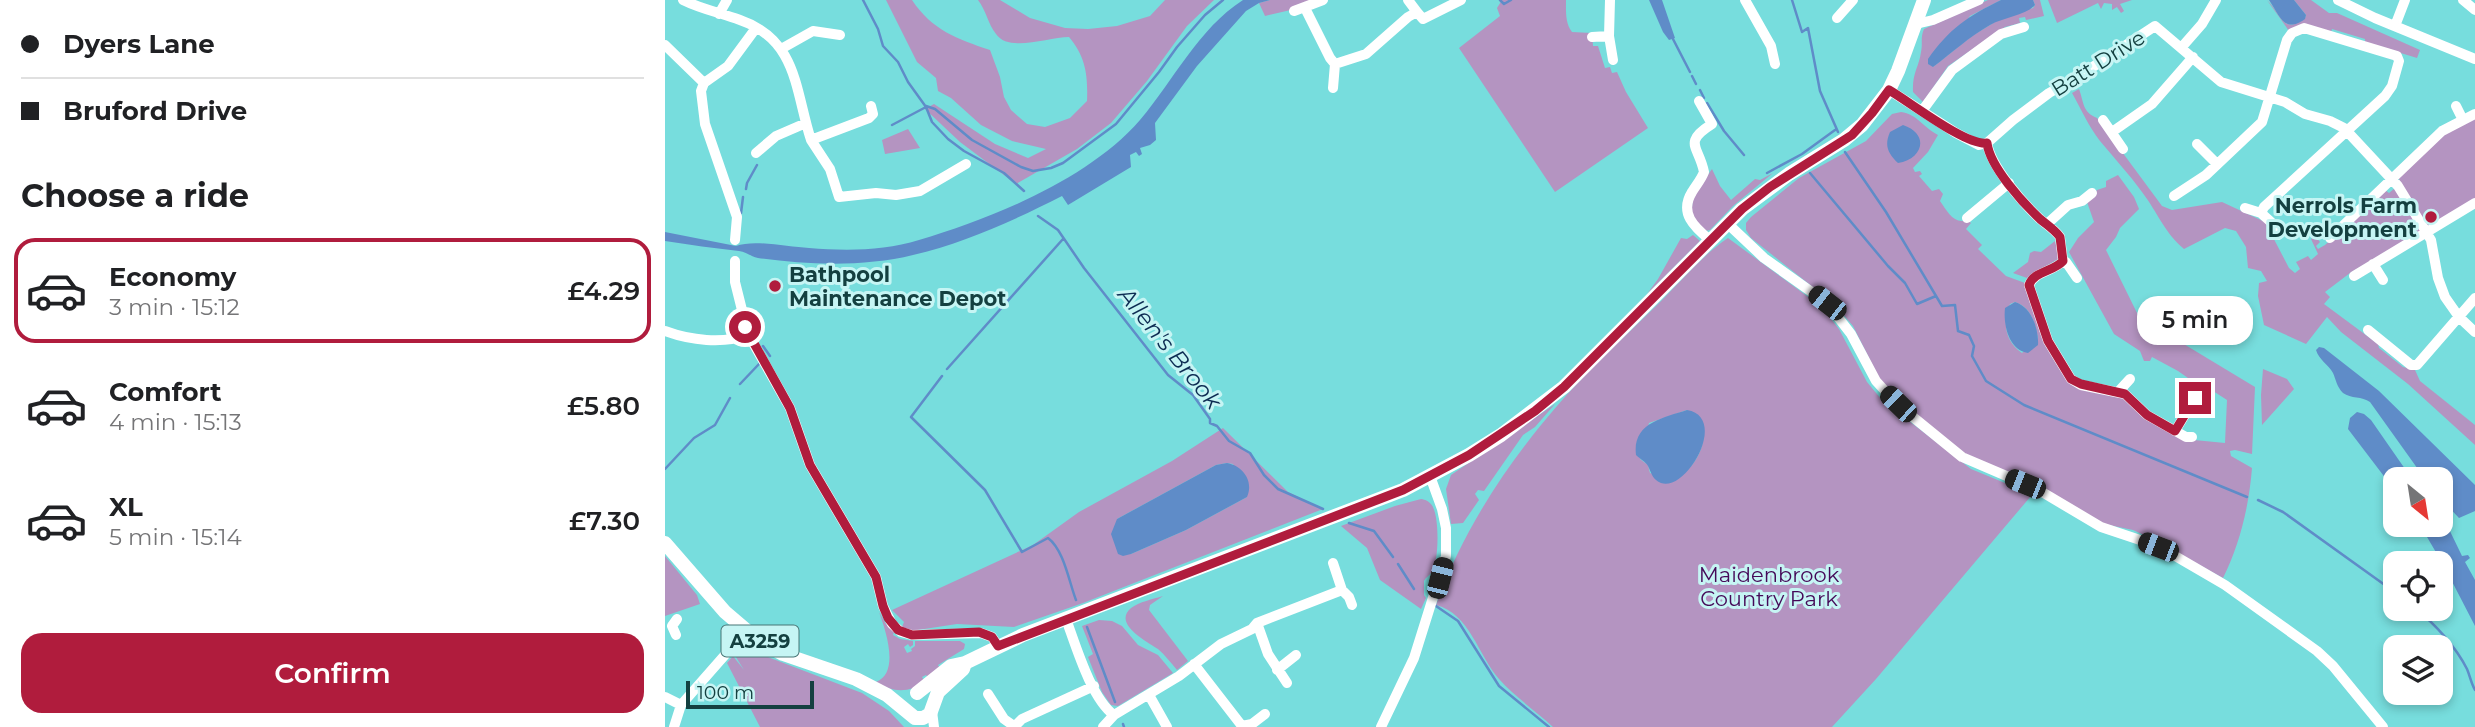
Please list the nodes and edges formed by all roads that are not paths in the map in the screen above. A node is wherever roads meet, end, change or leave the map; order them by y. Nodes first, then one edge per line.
1 (683, 0) edge
2 (727, 0) edge
3 (1323, 0) edge
4 (1408, 0) edge
5 (1461, 0) edge
6 (1610, 0) edge
7 (1745, 0) edge
8 (1924, 0) edge
9 (1979, 0) edge
10 (2216, 0) edge
11 (2338, 0) edge
12 (2405, 0) edge
13 (2463, 0) edge
14 (1848, 2) edge
15 (2475, 10) edge
16 (1417, 12) junction
17 (719, 14) junction
18 (1837, 18) dead end
19 (1916, 23) junction
20 (2395, 26) junction
21 (2024, 27) dead end
22 (757, 28) junction
23 (834, 31) dead end
24 (2009, 31) junction
25 (1609, 36) junction
26 (1592, 37) dead end
27 (2013, 44) dead end
28 (665, 45) edge
29 (2181, 48) junction
30 (781, 49) junction
31 (2193, 57) junction
32 (2475, 59) edge
33 (1613, 60) dead end
34 (1335, 64) junction
35 (1775, 64) dead end
36 (704, 83) junction
37 (1333, 88) dead end
38 (1889, 90) junction
39 (2270, 97) junction
40 (1699, 101) dead end
41 (2456, 106) dead end
42 (1922, 111) junction
43 (874, 114) dead end
44 (2475, 114) edge
45 (2103, 120) dead end
46 (2463, 120) junction
47 (806, 123) junction
48 (1712, 124) junction
49 (2348, 131) junction
50 (2112, 132) junction
51 (1720, 135) dead end
52 (811, 140) junction
53 (1987, 143) junction
54 (2197, 144) dead end
55 (758, 146) dead end
56 (2123, 149) dead end
57 (966, 164) dead end
58 (2217, 164) junction
59 (2391, 179) junction
60 (2009, 183) junction
61 (1979, 192) dead end
62 (2092, 193) dead end
63 (2173, 196) dead end
64 (1987, 201) junction
65 (2082, 201) junction
66 (2475, 203) edge
67 (2245, 208) dead end
68 (2086, 213) dead end
69 (2261, 213) junction
70 (1967, 218) dead end
71 (2330, 219) dead end
72 (1727, 223) junction
73 (2047, 224) junction
74 (2339, 229) junction
75 (2427, 232) junction
76 (2278, 234) dead end
77 (2330, 238) dead end
78 (735, 240) dead end
79 (1710, 240) junction
80 (736, 261) dead end
81 (2063, 261) junction
82 (2373, 264) junction
83 (2354, 276) dead end
84 (2077, 278) dead end
85 (2383, 280) dead end
86 (2475, 298) edge
87 (2459, 317) junction
88 (2368, 330) dead end
89 (665, 331) edge
90 (2392, 332) dead end
91 (2475, 332) edge
92 (748, 334) junction
93 (2383, 342) junction
94 (2130, 379) dead end
95 (2119, 391) junction
96 (2199, 392) dead end
97 (2175, 431) junction
98 (2192, 437) dead end
99 (1430, 476) junction
100 (665, 543) edge
101 (1333, 564) dead end
102 (1342, 590) junction
103 (1352, 605) dead end
104 (1066, 620) junction
105 (1257, 623) junction
106 (746, 631) junction
107 (998, 646) junction
108 (1296, 655) dead end
109 (965, 663) junction
110 (1194, 664) junction
111 (1277, 670) junction
112 (1287, 683) dead end
113 (1094, 686) junction
114 (915, 694) junction
115 (988, 694) dead end
116 (887, 695) junction
117 (1149, 695) junction
118 (665, 697) edge
119 (681, 705) junction
120 (933, 707) junction
121 (1265, 714) dead end
122 (1114, 715) junction
123 (916, 719) edge
124 (1014, 726) edge
125 (1242, 726) edge
126 (674, 727) edge
127 (935, 727) edge
128 (1103, 727) edge
129 (1167, 727) edge
130 (1381, 727) edge
131 (2383, 727) edge

1 - 17 street
2 - 17 street
3 - 34 street
4 - 16 street
5 - 16 street
6 - 25 street
7 - 35 street
8 - 19 main road
9 - 19 street
10 - 29 street
11 - 20 street
12 - 20 street
13 - 15 street
14 - 18 street
16 - 34 street
17 - 22 street
19 - 38 main road
20 - 32 street
21 - 24 street
22 - 30 street
22 - 36 street
23 - 30 street
24 - 27 street
24 - 42 street
25 - 26 street
25 - 33 street
28 - 36 street
29 - 31 street, Batt Drive
29 - 53 street, Batt Drive
30 - 47 street
31 - 39 street, Batt Drive
31 - 50 street
34 - 37 street
36 - 78 street
38 - 42 street
38 - 72 main road
39 - 49 street, Batt Drive
39 - 49 street
39 - 58 street
40 - 48 street
41 - 46 street
42 - 53 street
43 - 52 street
44 - 46 street
45 - 50 street
46 - 59 street
47 - 52 street
47 - 55 street
48 - 51 street
48 - 79 street
49 - 59 street, Batt Drive
49 - 69 street
50 - 56 street
52 - 57 street
53 - 60 street
54 - 58 street
58 - 63 street
59 - 74 street
59 - 75 street, Batt Drive
60 - 64 street
60 - 73 street
61 - 64 street
62 - 65 street
64 - 70 street
65 - 68 street
65 - 73 street
66 - 75 street
67 - 69 street
69 - 76 street
71 - 74 street
72 - 79 main road
72 - 131 street
73 - 81 street
74 - 77 street
75 - 82 street
75 - 87 street, Batt Drive
79 - 99 main road
80 - 92 street
81 - 84 street
81 - 95 street
82 - 83 street
82 - 85 street
86 - 87 street
87 - 91 street, Batt Drive
87 - 93 street
88 - 93 street
89 - 92 street
90 - 93 street
92 - 107 street
94 - 95 street
95 - 97 street
96 - 97 street
97 - 98 street
99 - 104 main road
99 - 130 street
100 - 106 main road, A3259
101 - 102 street
102 - 103 street
102 - 105 street
104 - 107 main road
104 - 113 street
105 - 110 street
105 - 111 street
106 - 116 main road, A3259
106 - 119 street
107 - 109 main road
108 - 111 street
109 - 114 main road
109 - 120 main road
110 - 117 street
110 - 125 street
111 - 112 street
113 - 122 street
113 - 124 street
114 - 116 main road, A3259
114 - 120 main road
114 - 123 main road
115 - 124 street
116 - 123 main road, A3259
117 - 122 street
117 - 129 street
118 - 119 street
119 - 126 street
120 - 123 main road
120 - 127 street
121 - 125 street
122 - 128 street

